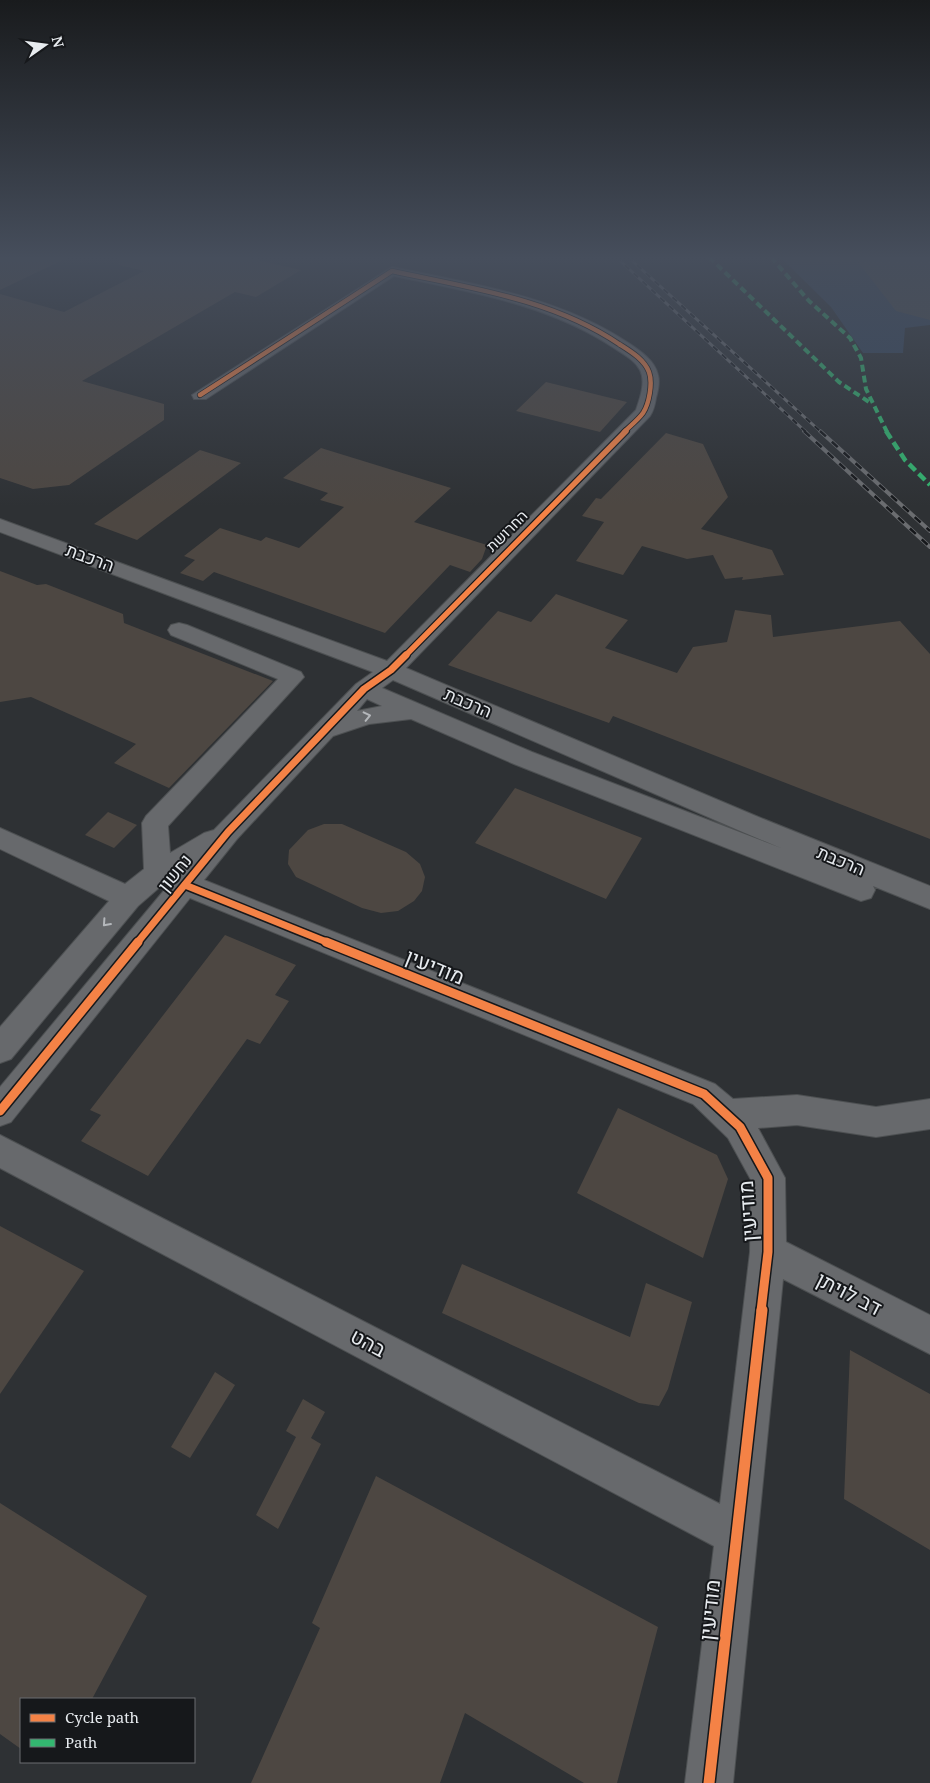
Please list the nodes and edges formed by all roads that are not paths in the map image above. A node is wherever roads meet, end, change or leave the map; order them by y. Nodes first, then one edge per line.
1 (285, 340) edge
2 (615, 340) edge
3 (200, 395) dead end
4 (0, 525) edge
5 (179, 630) dead end
6 (391, 670) junction
7 (364, 689) junction
8 (414, 711) junction
9 (323, 732) junction
10 (0, 838) edge
11 (171, 879) junction
12 (128, 898) junction
13 (930, 898) edge
14 (930, 916) edge
15 (0, 1049) edge
16 (0, 1111) edge
17 (930, 1114) edge
18 (726, 1115) junction
19 (0, 1151) edge
20 (768, 1252) junction
21 (930, 1335) edge
22 (736, 1535) junction
23 (708, 1783) edge

1 - 3 street, החרושת
2 - 6 street, החרושת
4 - 6 street, הרכבת
5 - 11 street
6 - 7 street, נחשון
6 - 13 street, הרכבת
7 - 8 street
7 - 9 street, נחשון
9 -> 8 street
8 - 14 street
9 - 11 street, נחשון
10 - 12 street
11 - 12 street, נחשון
11 - 16 street, נחשון
11 - 18 street, מודיעין
12 -> 15 street, נחשון
17 - 18 street
18 - 20 street, מודיעין
19 - 22 street, בהט
20 - 21 street, דב לויתן
20 - 22 street, מודיעין
22 - 23 street, מודיעין

